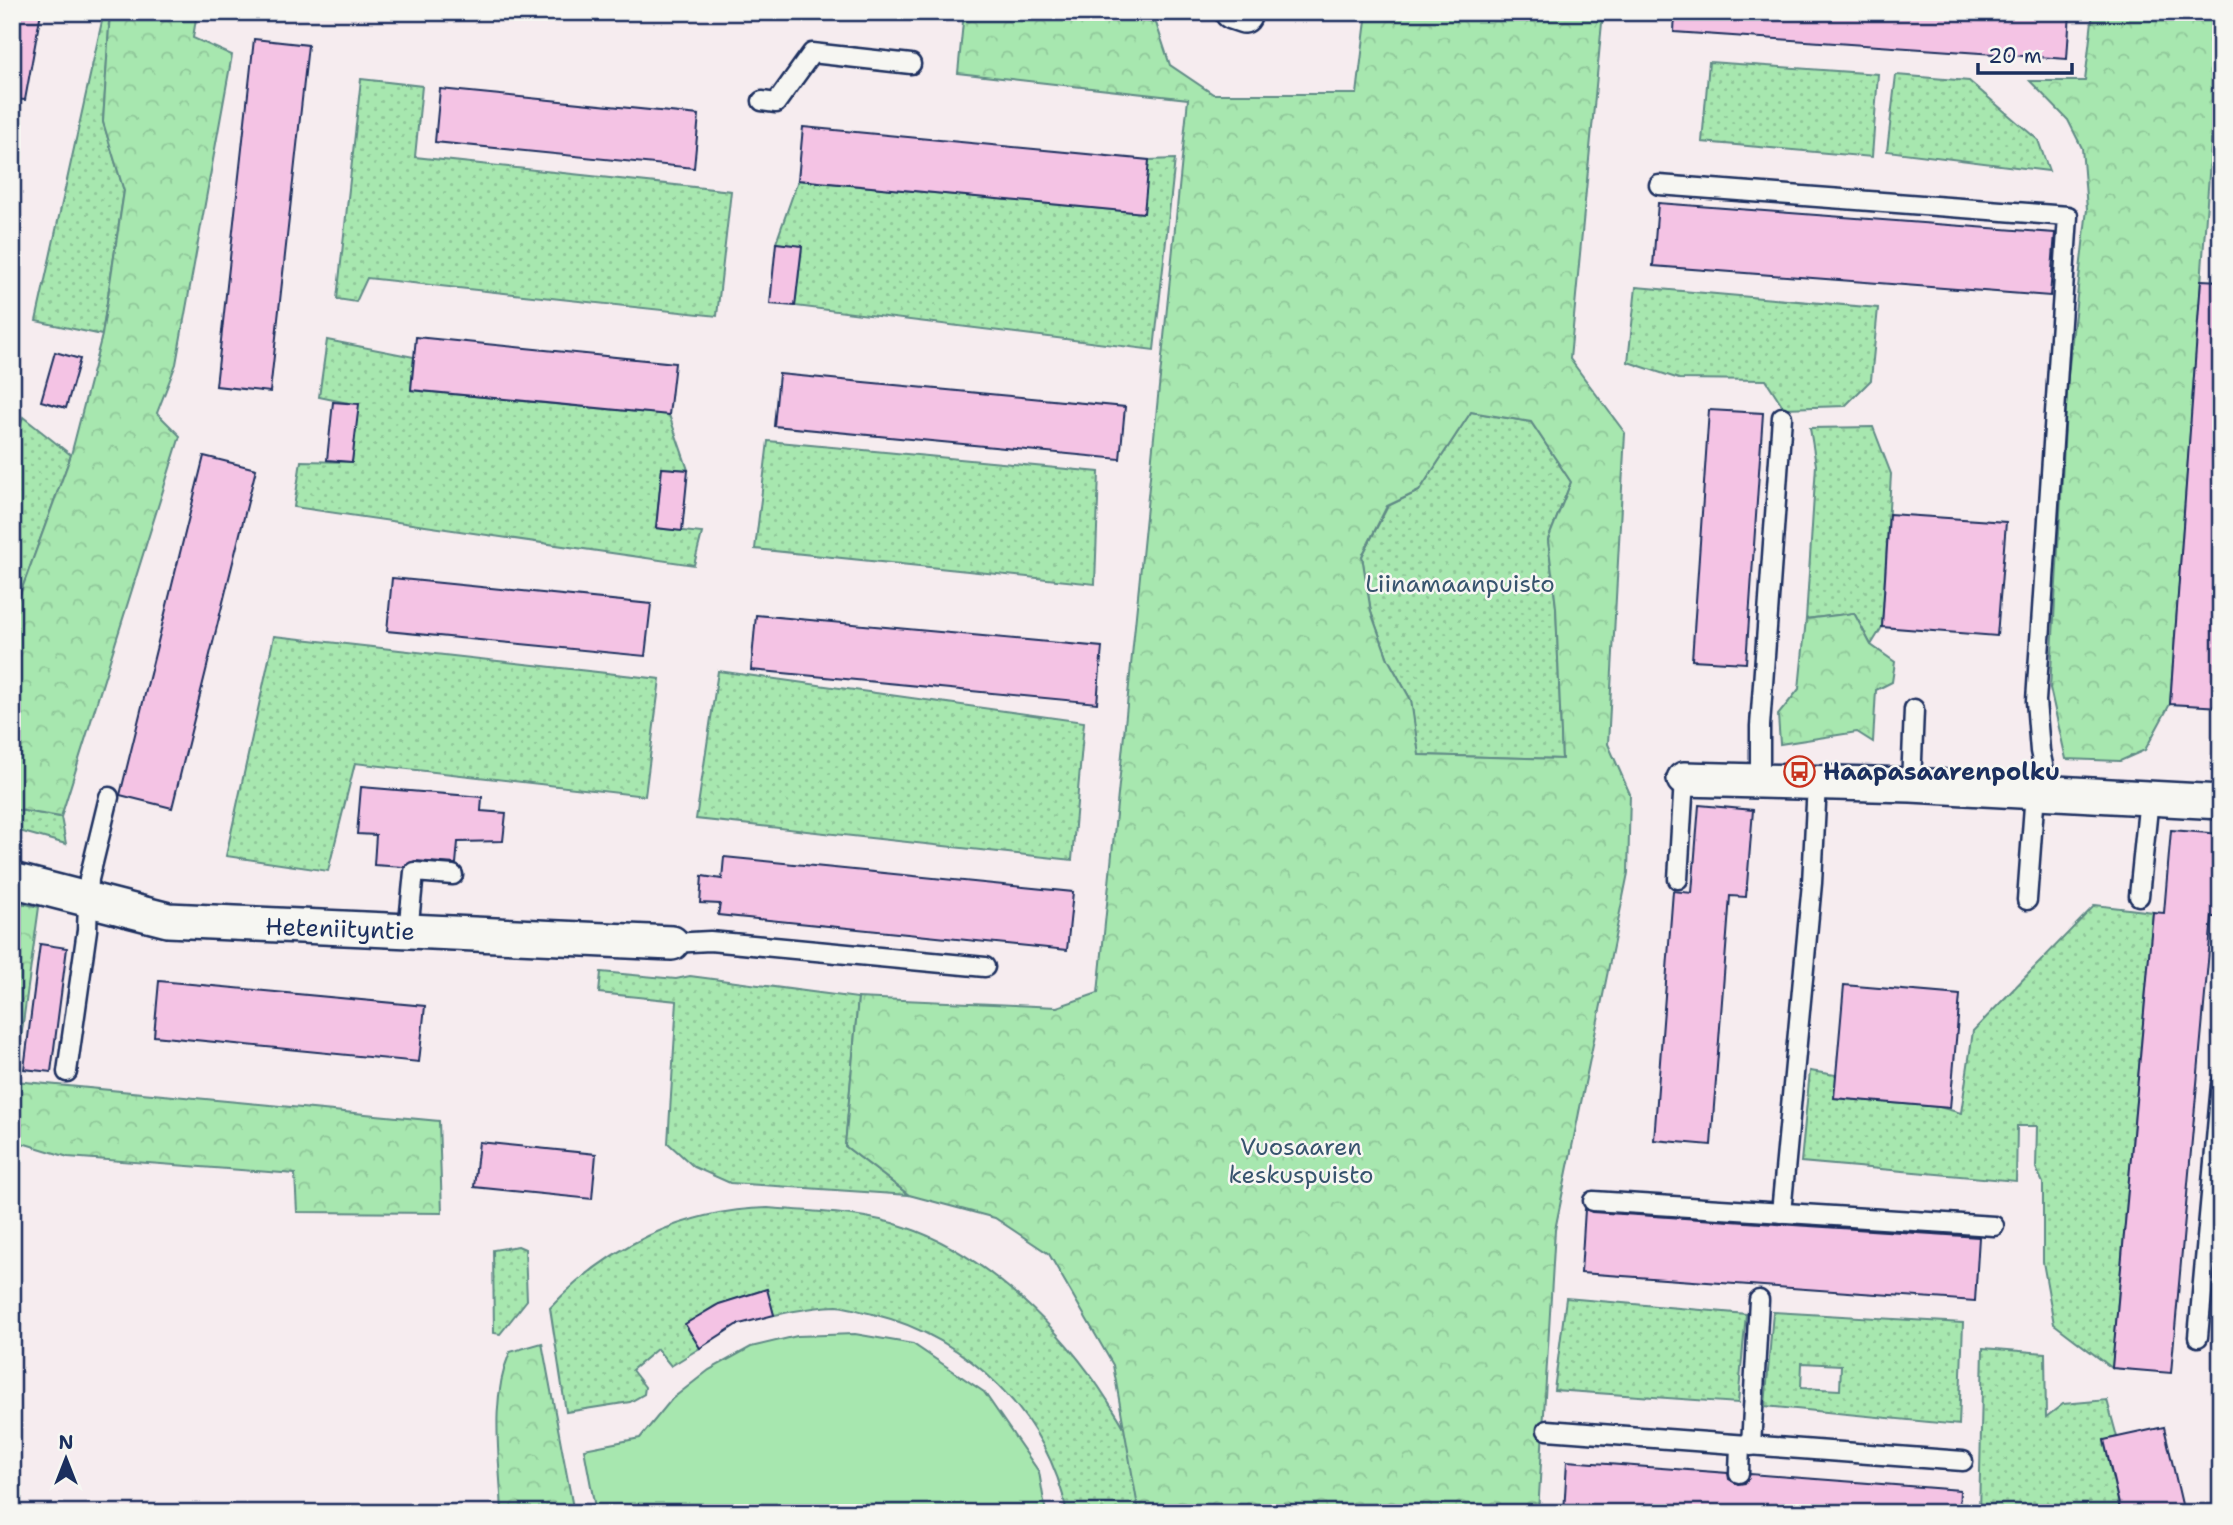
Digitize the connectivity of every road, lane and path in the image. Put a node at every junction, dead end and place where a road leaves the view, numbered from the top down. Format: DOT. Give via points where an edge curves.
graph roads {
  1 [pos="911,64"];
  2 [pos="762,101"];
  3 [pos="1659,185"];
  4 [pos="1782,417"];
  5 [pos="1914,709"];
  6 [pos="1684,779"];
  7 [pos="1760,780"];
  8 [pos="1817,783"];
  9 [pos="1911,785"];
  10 [pos="2042,792"];
  11 [pos="109,797"];
  12 [pos="2149,798"];
  13 [pos="2221,802"];
  14 [pos="453,875"];
  15 [pos="1678,879"];
  16 [pos="12,880"];
  17 [pos="2139,896"];
  18 [pos="2027,900"];
  19 [pos="87,901"];
  20 [pos="408,932"];
  21 [pos="672,943"];
  22 [pos="985,967"];
  23 [pos="67,1072"];
  24 [pos="2221,1085"];
  25 [pos="1593,1201"];
  26 [pos="1781,1213"];
  27 [pos="1994,1226"];
  28 [pos="1759,1300"];
  29 [pos="2198,1337"];
  30 [pos="1548,1430"];
  31 [pos="1746,1445"];
  32 [pos="1963,1461"];
  33 [pos="1739,1473"];
  1 -- 2 [label="lane" via="812,53 776,103"];
  3 -- 10 [label="lane" via="2068,216 2036,701"];
  4 -- 7 [label="lane"];
  5 -- 9 [label="lane"];
  6 -- 7 [label="street"];
  6 -- 15 [label="lane"];
  7 -- 8 [label="street"];
  8 -- 9 [label="street"];
  8 -- 26 [label="lane"];
  9 -- 10 [label="street"];
  10 -- 12 [label="street"];
  10 -- 18 [label="lane"];
  11 -- 19 [label="lane"];
  12 -- 13 [label="street"];
  12 -- 17 [label="lane"];
  14 -- 20 [label="lane" via="414,872"];
  16 -- 19 [label="street, Heteniityntie"];
  19 -- 20 [label="street, Heteniityntie" via="178,921"];
  19 -- 23 [label="lane"];
  20 -- 21 [label="street, Heteniityntie"];
  21 -- 22 [label="lane" via="710,941"];
  24 -- 29 [label="lane"];
  25 -- 26 [label="lane"];
  26 -- 27 [label="lane"];
  28 -- 31 [label="lane"];
  30 -- 31 [label="lane"];
  31 -- 32 [label="lane"];
  31 -- 33 [label="lane"];
}
